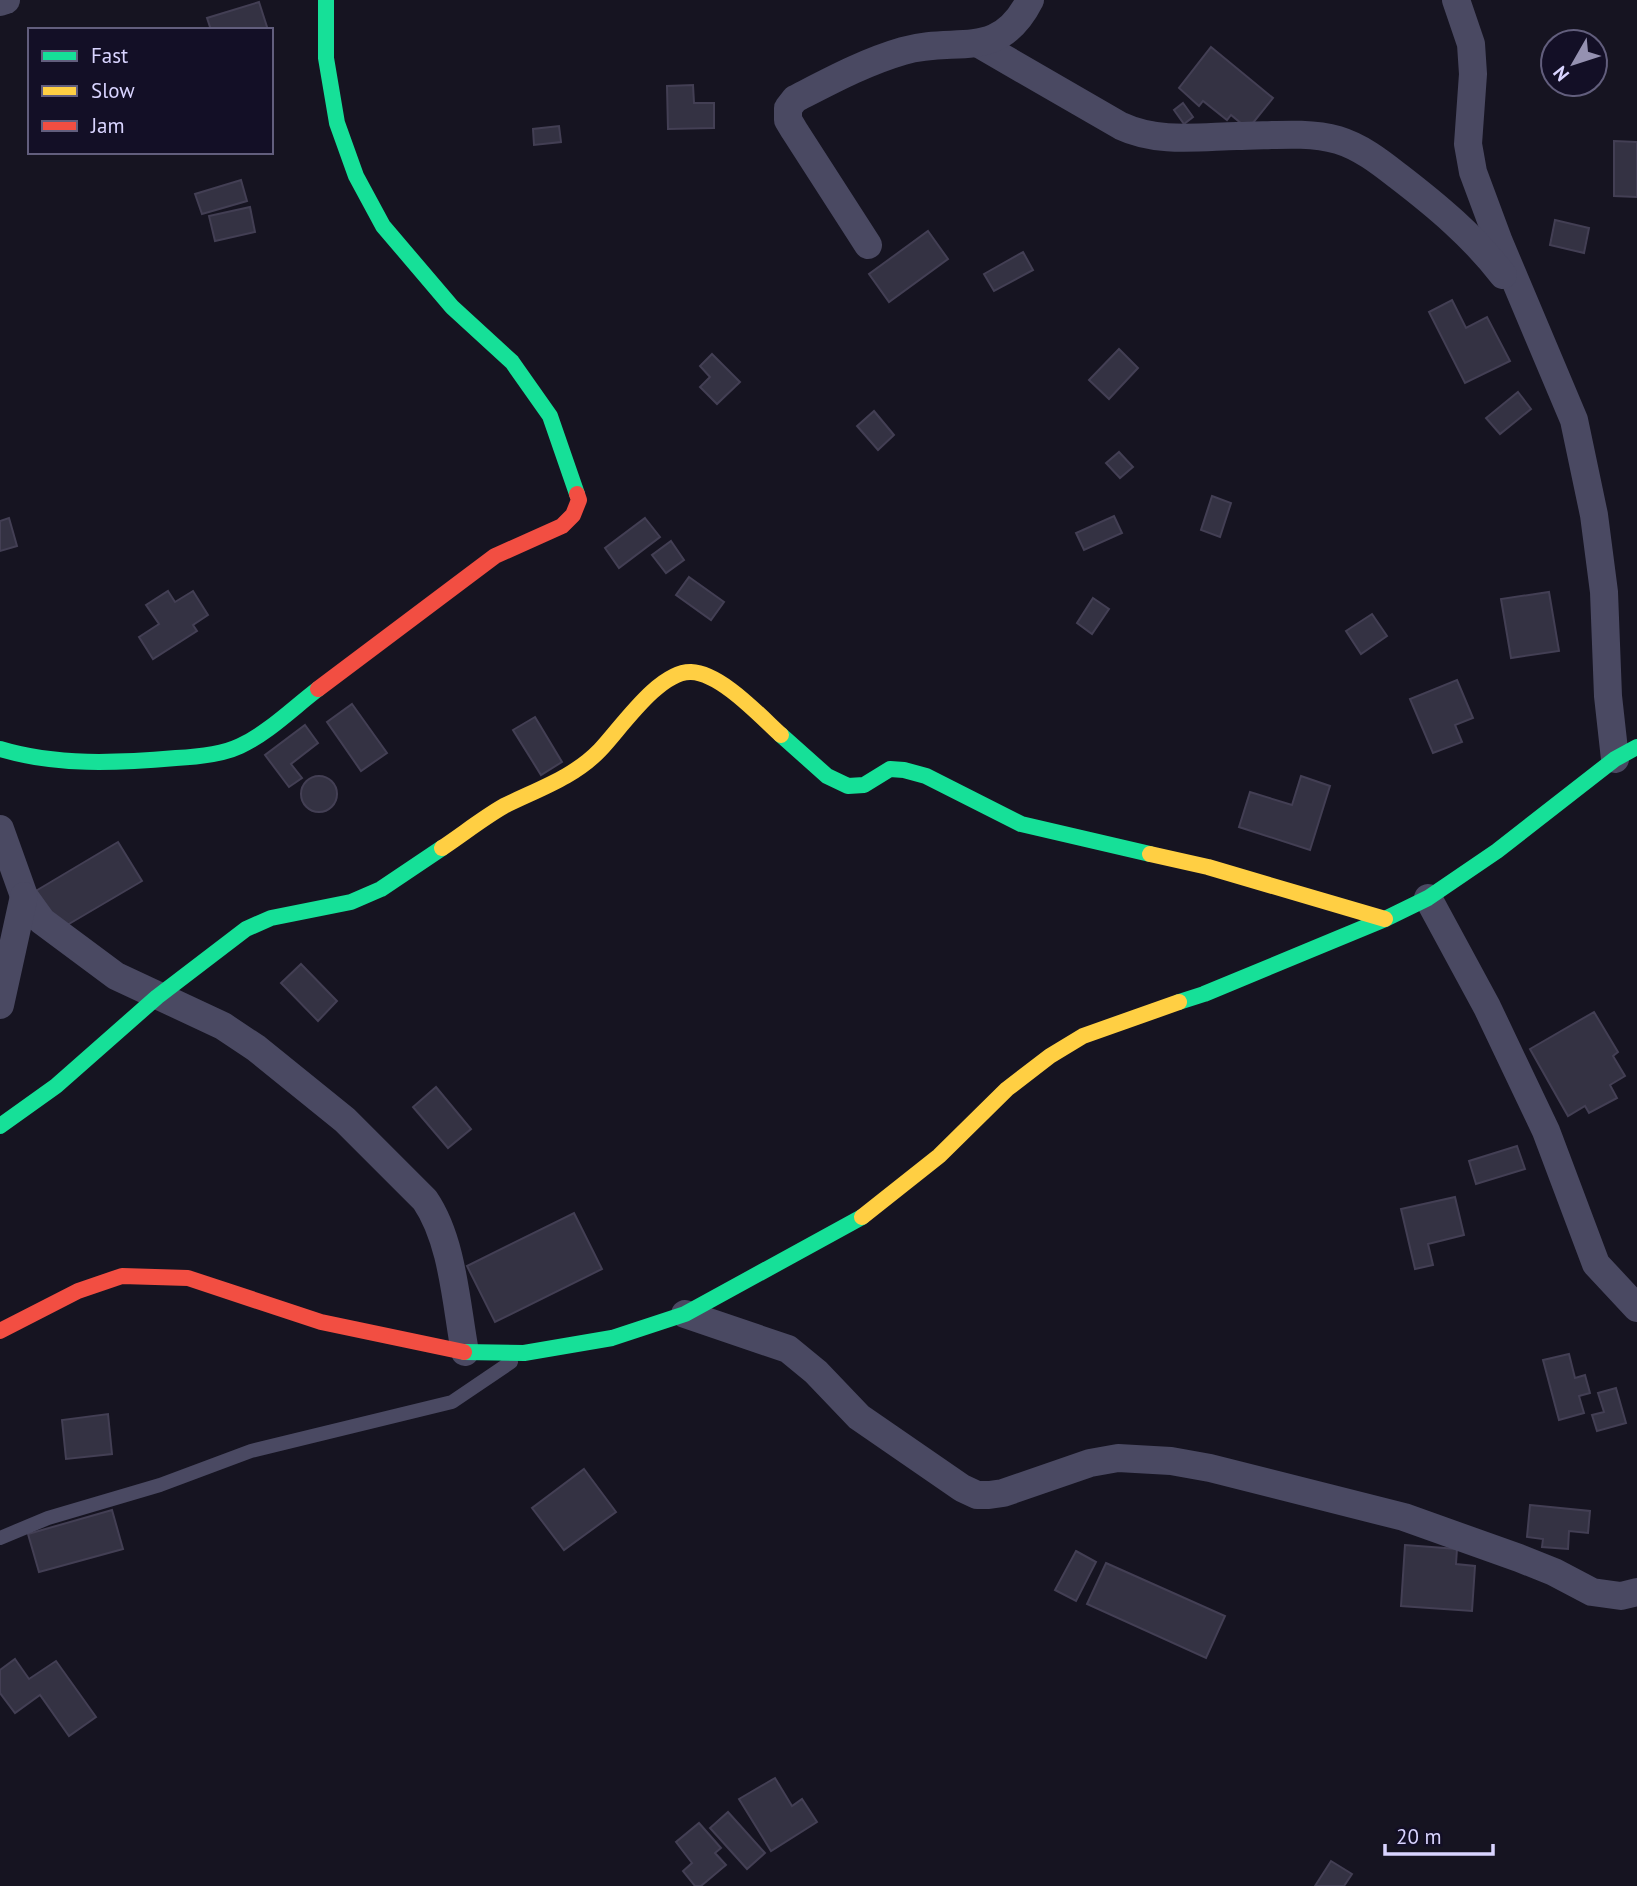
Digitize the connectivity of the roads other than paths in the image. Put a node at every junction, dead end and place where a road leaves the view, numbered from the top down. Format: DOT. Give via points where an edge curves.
graph roads {
  1 [pos="6,0"];
  2 [pos="326,0"];
  3 [pos="1030,0"];
  4 [pos="1456,0"];
  5 [pos="0,2"];
  6 [pos="979,44"];
  7 [pos="868,245"];
  8 [pos="1522,299"];
  9 [pos="0,749"];
  10 [pos="1626,753"];
  11 [pos="0,829"];
  12 [pos="24,896"];
  13 [pos="1428,898"];
  14 [pos="1385,919"];
  15 [pos="157,997"];
  16 [pos="0,1005"];
  17 [pos="0,1126"];
  18 [pos="1637,1308"];
  19 [pos="685,1314"];
  20 [pos="0,1331"];
  21 [pos="465,1352"];
  22 [pos="524,1353"];
  23 [pos="0,1538"];
  24 [pos="1637,1592"];
  1 -- 5 [label="street"];
  2 -- 9 [label="street" via="326,58 337,123 356,176 383,226 453,307 512,362 550,416 574,481 578,507 562,526 495,556 237,748 205,756 114,761 42,760"];
  3 -- 6 [label="street" via="1022,16 1004,33"];
  4 -- 8 [label="street" via="1471,44 1474,74 1468,144 1473,172"];
  6 -- 7 [label="street" via="907,50 873,61 795,99 788,108 788,120"];
  6 -- 8 [label="street" via="1146,136 1306,135 1339,141 1371,156 1481,246"];
  8 -- 10 [label="street" via="1574,420 1604,592 1608,696"];
  10 -- 13 [label="street"];
  11 -- 12 [label="street"];
  12 -- 15 [label="street" via="42,921 63,938 116,976"];
  12 -- 16 [label="street"];
  13 -- 14 [label="street"];
  13 -- 18 [label="street" via="1546,1131 1596,1264"];
  14 -- 15 [label="street" via="1208,867 1020,824 926,776 904,770 890,769 864,785 848,786 827,776 730,690 691,672 674,676 655,689 573,773 503,807 372,893 351,902 261,920"];
  14 -- 19 [label="street" via="1204,994 1083,1036 1007,1089 939,1156 867,1214"];
  15 -- 17 [label="street" via="56,1086"];
  15 -- 21 [label="street" via="223,1026 256,1048 345,1120 425,1200 445,1242"];
  19 -- 22 [label="street" via="612,1338"];
  19 -- 24 [label="street" via="788,1349 859,1418 977,1495 1003,1493 1118,1458 1171,1461 1404,1517 1519,1558 1592,1592 1621,1596"];
  20 -- 21 [label="street" via="78,1291 122,1276 188,1278 321,1322"];
  21 -- 22 [label="street"];
  22 -- 23 [label="lane" via="452,1402 251,1451"];
}
